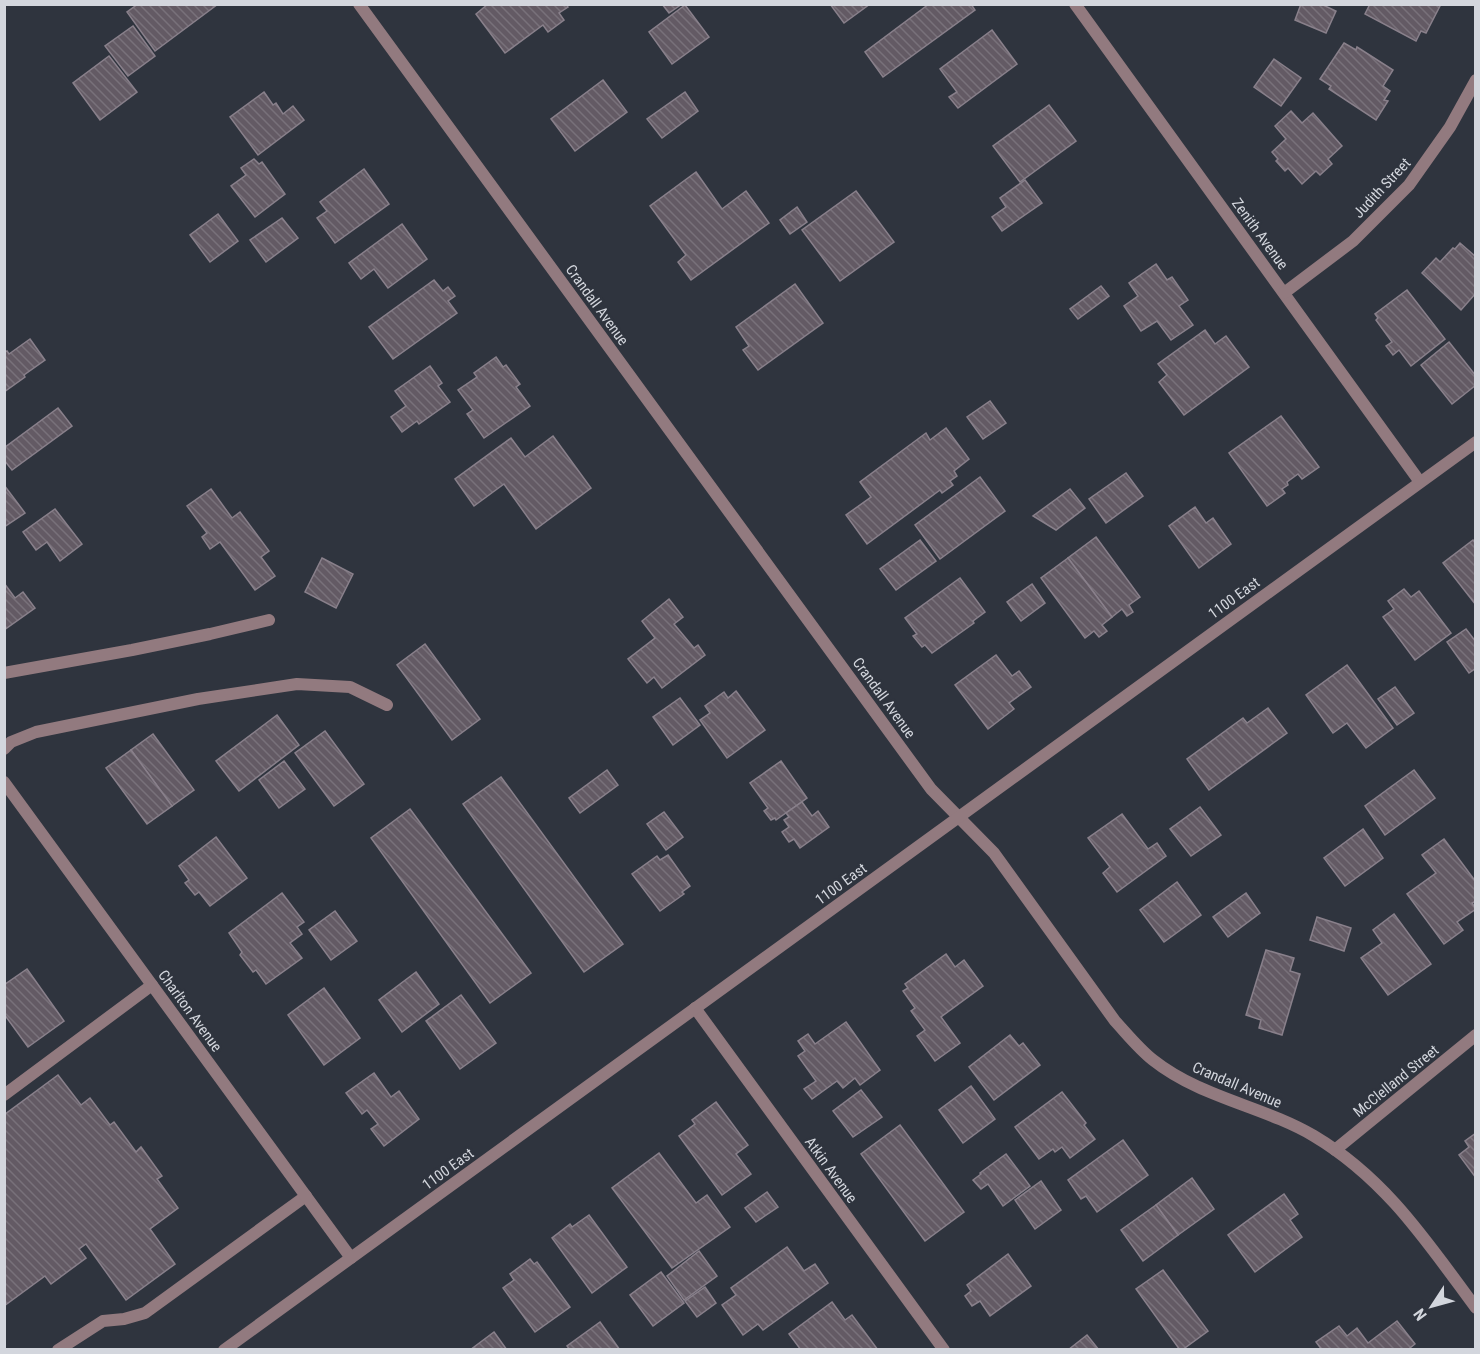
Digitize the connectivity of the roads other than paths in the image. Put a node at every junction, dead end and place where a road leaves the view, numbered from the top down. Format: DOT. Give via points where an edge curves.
graph roads {
  1 [pos="359,4"];
  2 [pos="1075,4"];
  3 [pos="1476,80"];
  4 [pos="1284,293"];
  5 [pos="1476,442"];
  6 [pos="1420,482"];
  7 [pos="269,620"];
  8 [pos="4,673"];
  9 [pos="387,705"];
  10 [pos="4,749"];
  11 [pos="4,782"];
  12 [pos="958,817"];
  13 [pos="152,985"];
  14 [pos="695,1008"];
  15 [pos="1476,1035"];
  16 [pos="4,1095"];
  17 [pos="1335,1150"];
  18 [pos="306,1196"];
  19 [pos="351,1258"];
  20 [pos="1476,1308"];
  21 [pos="58,1350"];
  22 [pos="224,1350"];
  23 [pos="944,1350"];
  1 -- 12 [label="street, Crandall Avenue" via="931,789"];
  2 -- 4 [label="street, Zenith Avenue"];
  3 -- 4 [label="street, Judith Street" via="1450,127 1409,185 1353,241"];
  4 -- 6 [label="street, Zenith Avenue"];
  5 -- 6 [label="street, 1100 East"];
  6 -- 12 [label="street, 1100 East"];
  7 -- 8 [label="street"];
  9 -- 10 [label="street" via="350,687 297,684 198,699 36,732"];
  11 -- 13 [label="street, Charlton Avenue"];
  12 -- 14 [label="street, 1100 East"];
  12 -- 17 [label="street, Crandall Avenue" via="994,853 1116,1021 1154,1060 1206,1091 1289,1123"];
  13 -- 16 [label="street"];
  13 -- 18 [label="street, Charlton Avenue"];
  14 -- 19 [label="street, 1100 East"];
  14 -- 23 [label="street, Atkin Avenue"];
  15 -- 17 [label="street, McClelland Street"];
  17 -- 20 [label="street, Crandall Avenue" via="1392,1199"];
  18 -- 19 [label="street, Charlton Avenue"];
  18 -- 21 [label="street" via="145,1312 103,1321"];
  19 -- 22 [label="street, 1100 East"];
}
